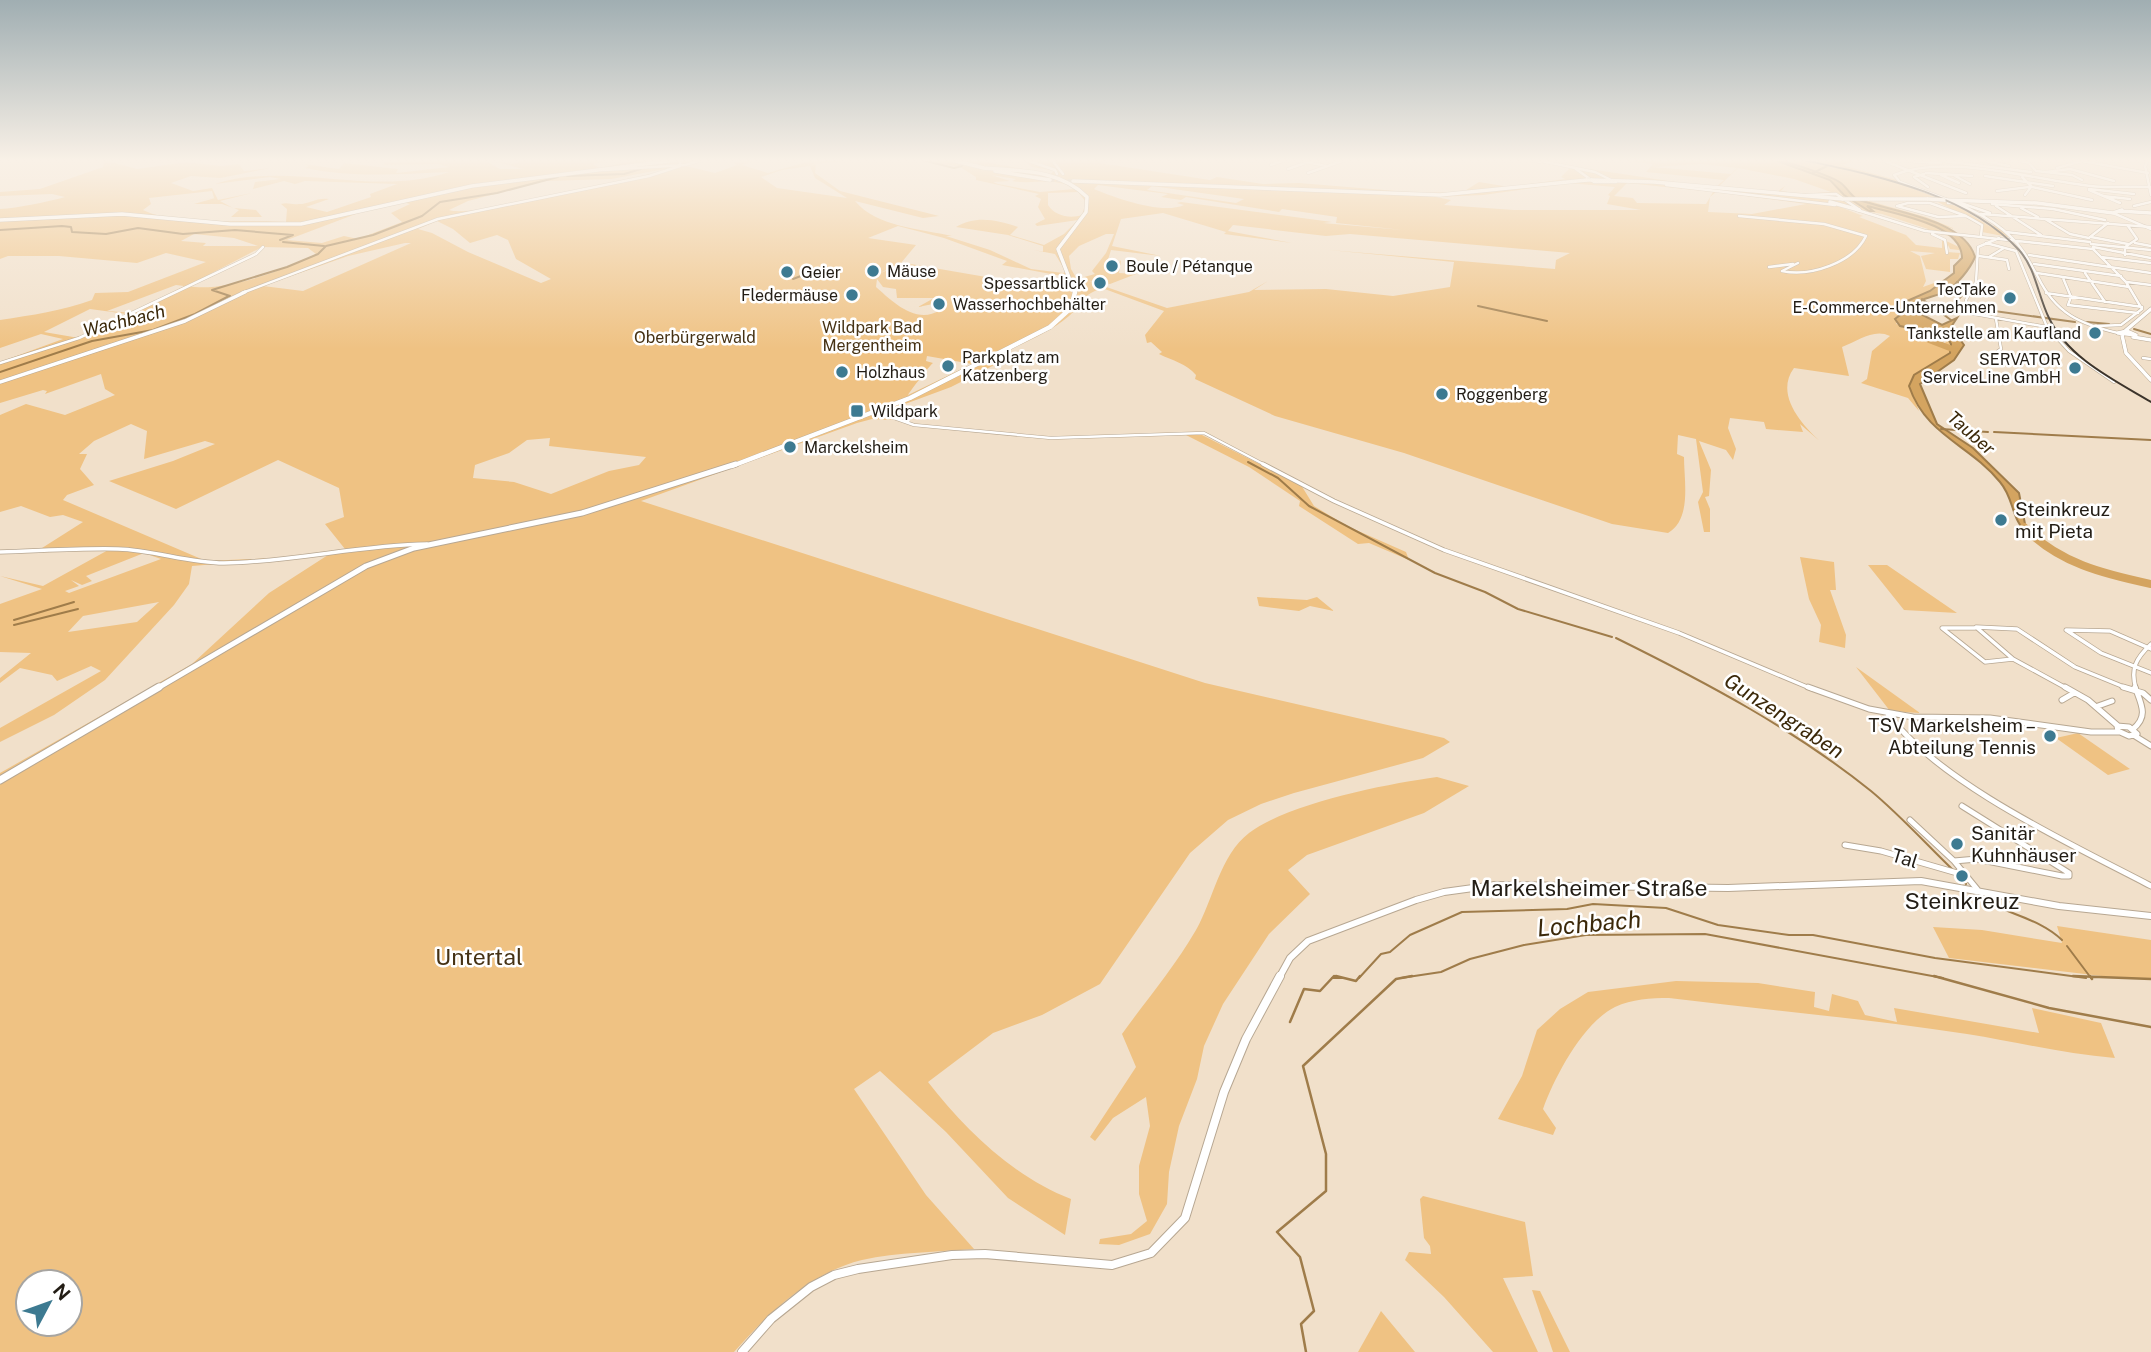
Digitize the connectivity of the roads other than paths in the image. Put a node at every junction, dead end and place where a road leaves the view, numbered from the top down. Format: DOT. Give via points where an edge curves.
graph roads {
  1 [pos="211,223"];
  2 [pos="305,223"];
  3 [pos="427,223"];
  4 [pos="1078,223"];
  5 [pos="1809,223"];
  6 [pos="1900,223"];
  7 [pos="1979,223"];
  8 [pos="1993,223"];
  9 [pos="2025,223"];
  10 [pos="2051,223"];
  11 [pos="2107,223"];
  12 [pos="2118,223"];
  13 [pos="2134,223"];
  14 [pos="2126,224"];
  15 [pos="2151,228"];
  16 [pos="1925,231"];
  17 [pos="2006,232"];
  18 [pos="1981,236"];
  19 [pos="2042,236"];
  20 [pos="2078,236"];
  21 [pos="1999,238"];
  22 [pos="2012,238"];
  23 [pos="2075,241"];
  24 [pos="2091,242"];
  25 [pos="1986,243"];
  26 [pos="2133,244"];
  27 [pos="262,247"];
  28 [pos="2004,247"];
  29 [pos="2125,247"];
  30 [pos="2151,248"];
  31 [pos="1947,253"];
  32 [pos="2029,255"];
  33 [pos="2127,255"];
  34 [pos="1979,256"];
  35 [pos="1988,257"];
  36 [pos="2100,257"];
  37 [pos="2151,258"];
  38 [pos="2072,262"];
  39 [pos="2138,262"];
  40 [pos="2151,263"];
  41 [pos="2033,264"];
  42 [pos="1769,267"];
  43 [pos="2112,267"];
  44 [pos="2009,269"];
  45 [pos="2074,271"];
  46 [pos="2085,272"];
  47 [pos="2037,273"];
  48 [pos="2151,273"];
  49 [pos="2121,276"];
  50 [pos="2063,278"];
  51 [pos="2091,282"];
  52 [pos="2126,282"];
  53 [pos="2151,285"];
  54 [pos="2130,287"];
  55 [pos="2045,293"];
  56 [pos="2071,297"];
  57 [pos="2105,302"];
  58 [pos="2142,307"];
  59 [pos="2151,309"];
  60 [pos="2139,313"];
  61 [pos="1996,319"];
  62 [pos="2047,327"];
  63 [pos="2100,328"];
  64 [pos="2122,334"];
  65 [pos="2132,334"];
  66 [pos="2151,340"];
  67 [pos="1998,351"];
  68 [pos="2143,358"];
  69 [pos="2151,359"];
  70 [pos="0,363"];
  71 [pos="2151,380"];
  72 [pos="0,382"];
  73 [pos="2114,382"];
  74 [pos="881,412"];
  75 [pos="428,545"];
  76 [pos="0,552"];
  77 [pos="1975,628"];
  78 [pos="2149,647"];
  79 [pos="2013,659"];
  80 [pos="2134,667"];
  81 [pos="2151,673"];
  82 [pos="2134,691"];
  83 [pos="2075,693"];
  84 [pos="2062,700"];
  85 [pos="2151,700"];
  86 [pos="2112,702"];
  87 [pos="2097,706"];
  88 [pos="1888,714"];
  89 [pos="2119,729"];
  90 [pos="2133,729"];
  91 [pos="2135,736"];
  92 [pos="2151,746"];
  93 [pos="0,780"];
  94 [pos="1962,806"];
  95 [pos="1910,820"];
  96 [pos="1845,845"];
  97 [pos="1954,860"];
  98 [pos="1965,875"];
  99 [pos="2151,887"];
  100 [pos="1977,889"];
  101 [pos="2151,916"];
  102 [pos="742,1352"];
  1 -- 2 [label="main road"];
  3 -- 72 [label="street" via="257,286 185,321"];
  4 -- 74 [label="main road" via="1058,246 1076,289 1071,309 1044,330"];
  5 -- 42 [label="street" via="1866,236 1859,249 1832,265 1789,274 1782,271 1798,263"];
  6 -- 16 [label="street"];
  7 -- 18 [label="street" via="1983,226"];
  8 -- 17 [label="street"];
  9 -- 19 [label="street"];
  10 -- 20 [label="street"];
  11 -- 24 [label="street"];
  12 -- 14 [label="street"];
  13 -- 14 [label="street"];
  13 -- 15 [label="street"];
  14 -- 26 [label="street" via="2137,238"];
  16 -- 18 [label="street"];
  16 -- 31 [label="street" via="1945,240"];
  17 -- 19 [label="street"];
  17 -- 22 [label="street"];
  18 -- 21 [label="street"];
  19 -- 23 [label="street"];
  20 -- 23 [label="street"];
  20 -- 24 [label="street"];
  21 -- 22 [label="street"];
  21 -- 25 [label="street"];
  22 -- 24 [label="street"];
  22 -- 32 [label="street"];
  23 -- 24 [label="street"];
  24 -- 26 [label="street"];
  24 -- 29 [label="street"];
  24 -- 33 [label="street"];
  24 -- 36 [label="street"];
  25 -- 28 [label="street"];
  25 -- 34 [label="street" via="1978,247"];
  26 -- 29 [label="street"];
  26 -- 30 [label="street"];
  27 -- 70 [label="street" via="256,254 79,338"];
  28 -- 35 [label="street"];
  28 -- 62 [label="street" via="2021,258"];
  29 -- 30 [label="street"];
  29 -- 33 [label="street"];
  32 -- 38 [label="street"];
  32 -- 41 [label="street"];
  33 -- 37 [label="street"];
  33 -- 39 [label="street"];
  34 -- 35 [label="street"];
  34 -- 61 [label="street" via="1976,285 1966,300 1971,315"];
  35 -- 44 [label="street" via="2007,260"];
  36 -- 39 [label="street"];
  36 -- 43 [label="street"];
  38 -- 43 [label="street"];
  38 -- 45 [label="street"];
  39 -- 40 [label="street"];
  41 -- 45 [label="street"];
  41 -- 47 [label="street"];
  43 -- 48 [label="street"];
  43 -- 49 [label="street"];
  45 -- 46 [label="street"];
  46 -- 49 [label="street"];
  46 -- 51 [label="street"];
  47 -- 50 [label="street"];
  47 -- 55 [label="street"];
  49 -- 52 [label="street"];
  50 -- 51 [label="street"];
  50 -- 56 [label="street"];
  51 -- 54 [label="street"];
  51 -- 57 [label="street"];
  52 -- 53 [label="street"];
  52 -- 54 [label="street"];
  54 -- 58 [label="street"];
  55 -- 56 [label="street"];
  55 -- 63 [label="street" via="2070,318"];
  56 -- 57 [label="street"];
  56 -- 60 [label="street" via="2067,304 2075,307"];
  57 -- 58 [label="street"];
  58 -- 60 [label="street"];
  59 -- 65 [label="street"];
  60 -- 63 [label="street" via="2121,325"];
  61 -- 62 [label="street"];
  61 -- 67 [label="street"];
  62 -- 73 [label="street"];
  63 -- 64 [label="street"];
  64 -- 65 [label="street"];
  64 -- 65 [label="street"];
  64 -- 71 [label="street" via="2126,353"];
  65 -- 66 [label="street"];
  68 -- 69 [label="street"];
  74 -- 75 [label="main road" via="641,497"];
  74 -- 88 [label="street" via="926,427 1059,438 1204,433 1334,502 1444,550 1679,633 1817,691"];
  75 -- 76 [label="street" via="379,545 302,558 228,563 120,549"];
  75 -- 93 [label="main road" via="382,559 331,584"];
  77 -- 79 [label="street"];
  77 -- 79 [label="street" via="1942,628 1985,662"];
  77 -- 82 [label="street" via="2017,629 2075,667"];
  78 -- 80 [label="street"];
  78 -- 80 [label="street" via="2110,631 2066,630"];
  79 -- 83 [label="street"];
  80 -- 81 [label="street"];
  80 -- 82 [label="street"];
  82 -- 85 [label="street"];
  82 -- 90 [label="street" via="2144,715"];
  83 -- 84 [label="street"];
  83 -- 87 [label="street"];
  86 -- 87 [label="street"];
  87 -- 89 [label="street"];
  88 -- 89 [label="street" via="1990,718 2091,732"];
  88 -- 99 [label="street" via="1900,734 1936,762"];
  89 -- 90 [label="street"];
  89 -- 91 [label="street"];
  90 -- 91 [label="street"];
  91 -- 92 [label="street"];
  94 -- 97 [label="street" via="2069,876 1977,859"];
  95 -- 97 [label="street"];
  96 -- 98 [label="street, Tal"];
  97 -- 98 [label="street"];
  98 -- 100 [label="street"];
  100 -- 101 [label="street, Markelsheimer Straße" via="2059,906"];
  100 -- 102 [label="street, Markelsheimer Straße" via="1901,880 1728,888 1495,885 1444,892 1347,925 1308,941 1280,974 1224,1092 1185,1218 1152,1253 1112,1265 985,1254 858,1269 811,1287 771,1319"];
}
